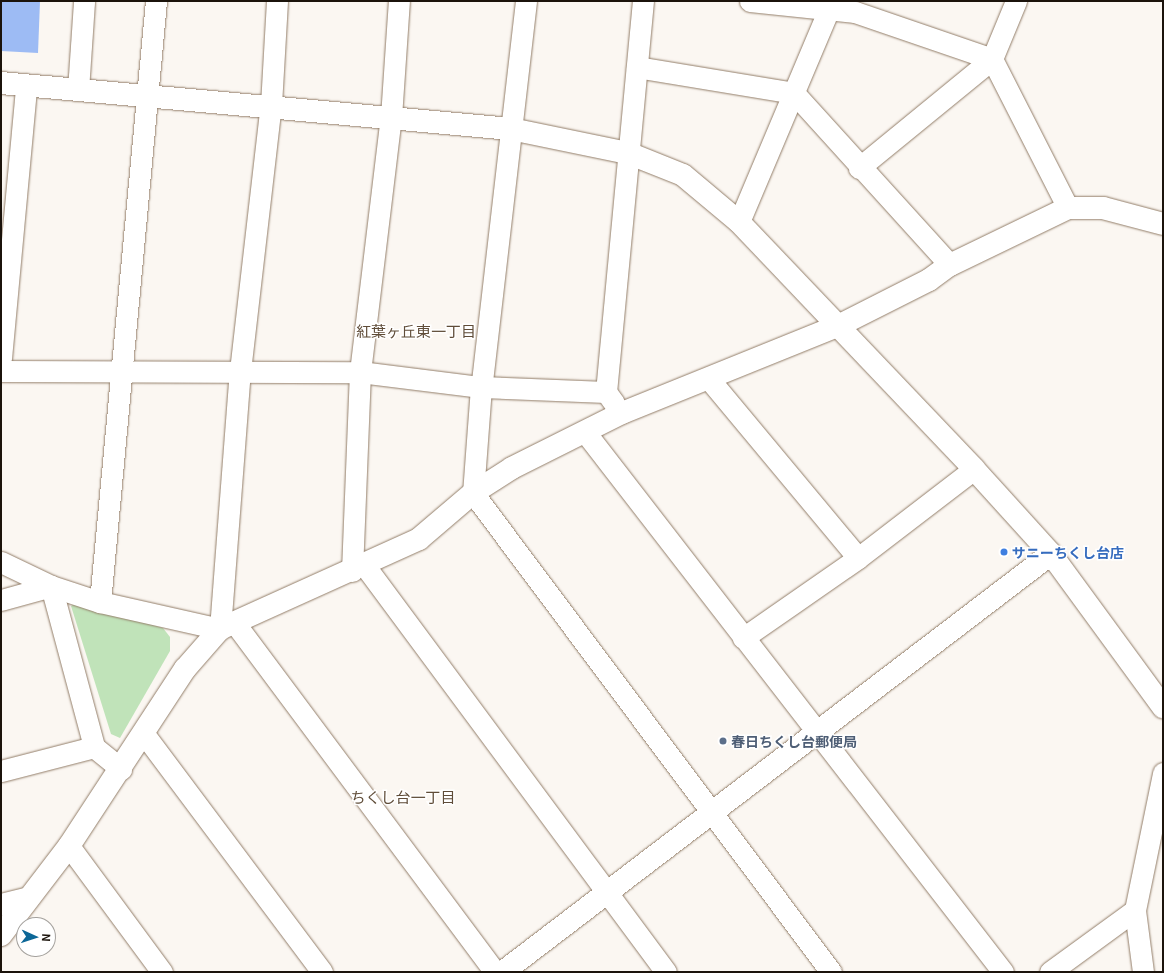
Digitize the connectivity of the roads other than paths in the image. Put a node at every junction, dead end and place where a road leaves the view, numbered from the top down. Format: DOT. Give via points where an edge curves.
graph roads {
  1 [pos="84,1"];
  2 [pos="156,1"];
  3 [pos="277,1"];
  4 [pos="399,1"];
  5 [pos="526,1"];
  6 [pos="644,1"];
  7 [pos="750,1"];
  8 [pos="1016,1"];
  9 [pos="857,7"];
  10 [pos="830,10"];
  11 [pos="992,59"];
  12 [pos="636,68"];
  13 [pos="1,83"];
  14 [pos="26,86"];
  15 [pos="78,90"];
  16 [pos="794,93"];
  17 [pos="147,97"];
  18 [pos="271,105"];
  19 [pos="391,118"];
  20 [pos="511,129"];
  21 [pos="628,153"];
  22 [pos="859,168"];
  23 [pos="1068,208"];
  24 [pos="739,222"];
  25 [pos="1163,224"];
  26 [pos="950,265"];
  27 [pos="840,325"];
  28 [pos="1,358"];
  29 [pos="120,370"];
  30 [pos="1,371"];
  31 [pos="240,371"];
  32 [pos="360,372"];
  33 [pos="708,380"];
  34 [pos="481,387"];
  35 [pos="606,392"];
  36 [pos="622,413"];
  37 [pos="585,432"];
  38 [pos="974,469"];
  39 [pos="473,493"];
  40 [pos="1051,554"];
  41 [pos="858,558"];
  42 [pos="1,562"];
  43 [pos="358,569"];
  44 [pos="51,586"];
  45 [pos="1,600"];
  46 [pos="100,602"];
  47 [pos="227,626"];
  48 [pos="743,638"];
  49 [pos="1163,707"];
  50 [pos="144,734"];
  51 [pos="815,734"];
  52 [pos="94,747"];
  53 [pos="121,769"];
  54 [pos="1,770"];
  55 [pos="1163,773"];
  56 [pos="710,812"];
  57 [pos="69,846"];
  58 [pos="607,894"];
  59 [pos="29,897"];
  60 [pos="1,904"];
  61 [pos="1135,910"];
  62 [pos="1,935"];
  63 [pos="162,972"];
  64 [pos="322,972"];
  65 [pos="495,972"];
  66 [pos="503,972"];
  67 [pos="666,972"];
  68 [pos="831,972"];
  69 [pos="1003,972"];
  70 [pos="1050,972"];
  71 [pos="1143,972"];
  1 -- 15 [label="street"];
  2 -- 17 [label="street"];
  3 -- 18 [label="street"];
  4 -- 19 [label="street"];
  5 -- 20 [label="street"];
  6 -- 12 [label="street"];
  7 -- 10 [label="street"];
  8 -- 11 [label="street"];
  9 -- 10 [label="street"];
  9 -- 11 [label="street"];
  10 -- 16 [label="street"];
  11 -- 22 [label="street"];
  11 -- 23 [label="street"];
  12 -- 16 [label="street"];
  12 -- 21 [label="street"];
  13 -- 14 [label="street"];
  14 -- 15 [label="street"];
  14 -- 28 [label="street"];
  15 -- 17 [label="street"];
  16 -- 22 [label="street"];
  16 -- 24 [label="street"];
  17 -- 18 [label="street"];
  17 -- 29 [label="street"];
  18 -- 19 [label="street"];
  18 -- 31 [label="street"];
  19 -- 20 [label="street"];
  19 -- 32 [label="street"];
  20 -- 21 [label="street"];
  20 -- 34 [label="street"];
  21 -- 24 [label="street" via="683,175"];
  21 -- 35 [label="street" via="624,229"];
  22 -- 26 [label="street"];
  23 -- 25 [label="street" via="1103,208"];
  23 -- 26 [label="street"];
  24 -- 27 [label="street"];
  26 -- 27 [label="street" via="929,280"];
  27 -- 33 [label="street"];
  27 -- 38 [label="street"];
  29 -- 30 [label="street"];
  29 -- 31 [label="street"];
  29 -- 46 [label="street"];
  31 -- 32 [label="street"];
  31 -- 47 [label="street"];
  32 -- 34 [label="street"];
  32 -- 43 [label="street"];
  33 -- 36 [label="street"];
  33 -- 41 [label="street"];
  34 -- 35 [label="street"];
  34 -- 39 [label="street"];
  35 -- 36 [label="street"];
  36 -- 37 [label="street"];
  37 -- 39 [label="street" via="512,468"];
  37 -- 48 [label="street"];
  38 -- 40 [label="street"];
  38 -- 41 [label="street"];
  39 -- 43 [label="street" via="419,539"];
  39 -- 56 [label="street"];
  40 -- 49 [label="street"];
  40 -- 51 [label="street"];
  41 -- 48 [label="street"];
  42 -- 44 [label="street"];
  43 -- 47 [label="street"];
  43 -- 58 [label="street"];
  44 -- 45 [label="street"];
  44 -- 46 [label="street"];
  44 -- 52 [label="street"];
  46 -- 47 [label="street"];
  47 -- 50 [label="street" via="185,670"];
  47 -- 65 [label="street"];
  48 -- 51 [label="street"];
  50 -- 53 [label="street"];
  50 -- 64 [label="street"];
  51 -- 56 [label="street"];
  51 -- 69 [label="street"];
  52 -- 53 [label="street"];
  52 -- 54 [label="street"];
  53 -- 57 [label="street"];
  55 -- 61 [label="street"];
  56 -- 58 [label="street"];
  56 -- 68 [label="street"];
  57 -- 59 [label="street"];
  57 -- 63 [label="street"];
  58 -- 66 [label="street"];
  58 -- 67 [label="street"];
  59 -- 60 [label="street"];
  59 -- 62 [label="street"];
  61 -- 70 [label="street"];
  61 -- 71 [label="street"];
}
